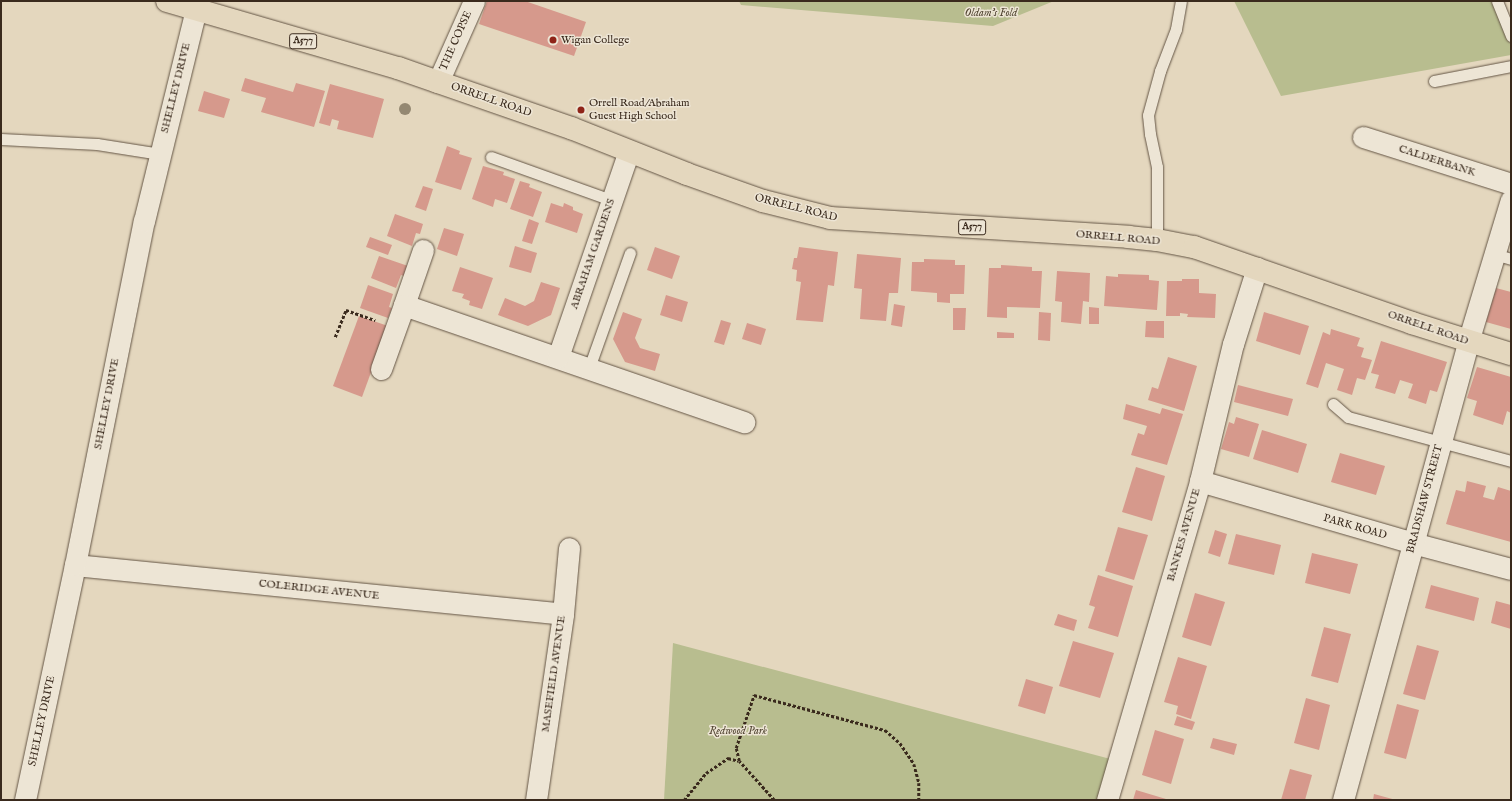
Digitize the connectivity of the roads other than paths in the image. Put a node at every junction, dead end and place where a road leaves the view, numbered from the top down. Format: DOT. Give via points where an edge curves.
graph roads {
  1 [pos="167,1"];
  2 [pos="474,1"];
  3 [pos="1181,1"];
  4 [pos="1497,1"];
  5 [pos="196,10"];
  6 [pos="1511,36"];
  7 [pos="1511,66"];
  8 [pos="1434,81"];
  9 [pos="438,82"];
  10 [pos="1363,137"];
  11 [pos="1,139"];
  12 [pos="629,151"];
  13 [pos="160,154"];
  14 [pos="491,157"];
  15 [pos="1511,184"];
  16 [pos="611,200"];
  17 [pos="1511,200"];
  18 [pos="1157,240"];
  19 [pos="423,250"];
  20 [pos="630,253"];
  21 [pos="1503,257"];
  22 [pos="1257,268"];
  23 [pos="404,305"];
  24 [pos="1468,342"];
  25 [pos="1511,354"];
  26 [pos="558,357"];
  27 [pos="589,368"];
  28 [pos="381,369"];
  29 [pos="1333,404"];
  30 [pos="744,422"];
  31 [pos="1440,442"];
  32 [pos="1511,461"];
  33 [pos="1200,481"];
  34 [pos="1412,543"];
  35 [pos="569,548"];
  36 [pos="75,565"];
  37 [pos="1511,569"];
  38 [pos="563,614"];
  39 [pos="25,800"];
  40 [pos="536,800"];
  41 [pos="1107,800"];
  42 [pos="1342,800"];
  1 -- 5 [label="highway, ORRELL ROAD / A577"];
  2 -- 9 [label="street, THE COPSE"];
  3 -- 18 [label="lane" via="1176,29 1160,71 1148,115 1157,167"];
  4 -- 6 [label="lane"];
  5 -- 9 [label="highway, ORRELL ROAD / A577" via="398,68"];
  5 -- 13 [label="street, SHELLEY DRIVE"];
  7 -- 8 [label="lane"];
  9 -- 12 [label="highway, ORRELL ROAD / A577"];
  10 -- 15 [label="street, CALDERBANK"];
  11 -- 13 [label="lane" via="97,144"];
  12 -- 16 [label="street, ABRAHAM GARDENS"];
  12 -- 18 [label="highway, ORRELL ROAD / A577" via="763,201 830,218"];
  13 -- 36 [label="street, SHELLEY DRIVE" via="144,221"];
  14 -- 16 [label="lane"];
  16 -- 26 [label="street, ABRAHAM GARDENS"];
  17 -- 21 [label="street, BRADSHAW STREET"];
  18 -- 22 [label="highway, ORRELL ROAD / A577" via="1194,248"];
  19 -- 23 [label="street"];
  20 -- 27 [label="lane"];
  21 -- 24 [label="street, BRADSHAW STREET"];
  22 -- 24 [label="highway, ORRELL ROAD / A577"];
  22 -- 33 [label="street, BANKES AVENUE" via="1233,344"];
  23 -- 26 [label="street"];
  23 -- 28 [label="street"];
  24 -- 25 [label="highway, ORRELL ROAD / A577"];
  24 -- 31 [label="street, BRADSHAW STREET"];
  26 -- 27 [label="street"];
  27 -- 30 [label="street"];
  29 -- 31 [label="lane" via="1348,417"];
  31 -- 32 [label="lane"];
  31 -- 34 [label="street, BRADSHAW STREET"];
  33 -- 34 [label="street, PARK ROAD"];
  33 -- 41 [label="street, BANKES AVENUE"];
  34 -- 37 [label="street, PARK ROAD"];
  34 -- 42 [label="street, BRADSHAW STREET"];
  35 -- 38 [label="street, MASEFIELD AVENUE"];
  36 -- 38 [label="street, COLERIDGE AVENUE"];
  36 -- 39 [label="street, SHELLEY DRIVE"];
  38 -- 40 [label="street, MASEFIELD AVENUE"];
}
